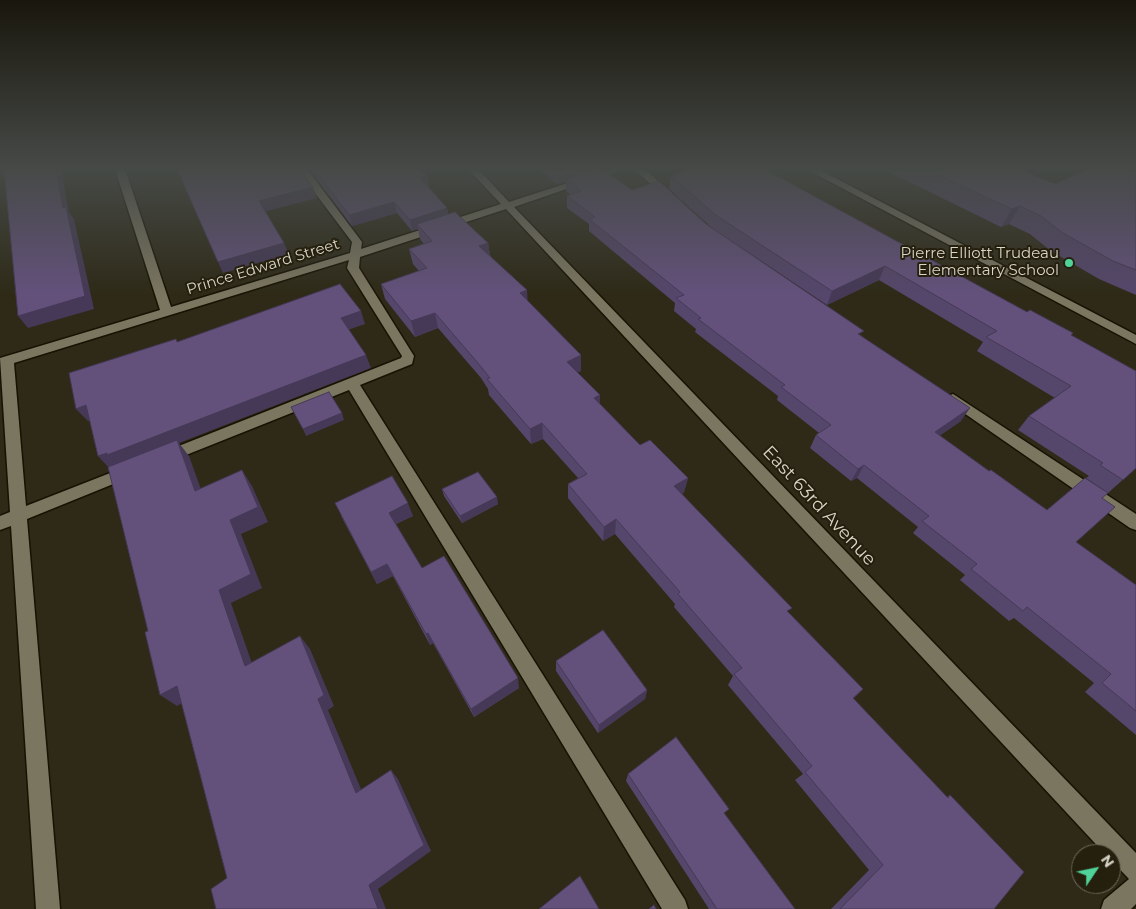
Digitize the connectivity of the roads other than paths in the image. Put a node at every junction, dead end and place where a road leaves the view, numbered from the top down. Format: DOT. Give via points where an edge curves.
graph roads {
  1 [pos="134,211"];
  2 [pos="334,211"];
  3 [pos="487,211"];
  4 [pos="513,211"];
  5 [pos="891,211"];
  6 [pos="355,255"];
  7 [pos="166,312"];
  8 [pos="1136,340"];
  9 [pos="3,362"];
  10 [pos="352,384"];
  11 [pos="939,389"];
  12 [pos="158,461"];
  13 [pos="139,468"];
  14 [pos="18,515"];
  15 [pos="0,523"];
  16 [pos="1136,523"];
  17 [pos="1136,870"];
  18 [pos="1136,888"];
  19 [pos="48,909"];
  20 [pos="676,909"];
  21 [pos="1113,909"];
  1 -- 7 [label="street"];
  2 -- 6 [label="street" via="357,242"];
  3 -- 6 [label="street, Prince Edward Street"];
  4 -- 17 [label="street, East 63rd Avenue"];
  5 -- 8 [label="street"];
  6 -- 7 [label="street, Prince Edward Street"];
  6 -- 10 [label="street" via="353,268 408,356 407,361"];
  7 -- 9 [label="street, Prince Edward Street"];
  9 -- 14 [label="street"];
  10 -- 12 [label="street"];
  10 -- 20 [label="street"];
  11 -- 16 [label="street"];
  13 -- 14 [label="street"];
  14 -- 15 [label="street"];
  14 -- 19 [label="street"];
  18 -- 21 [label="street"];
}
